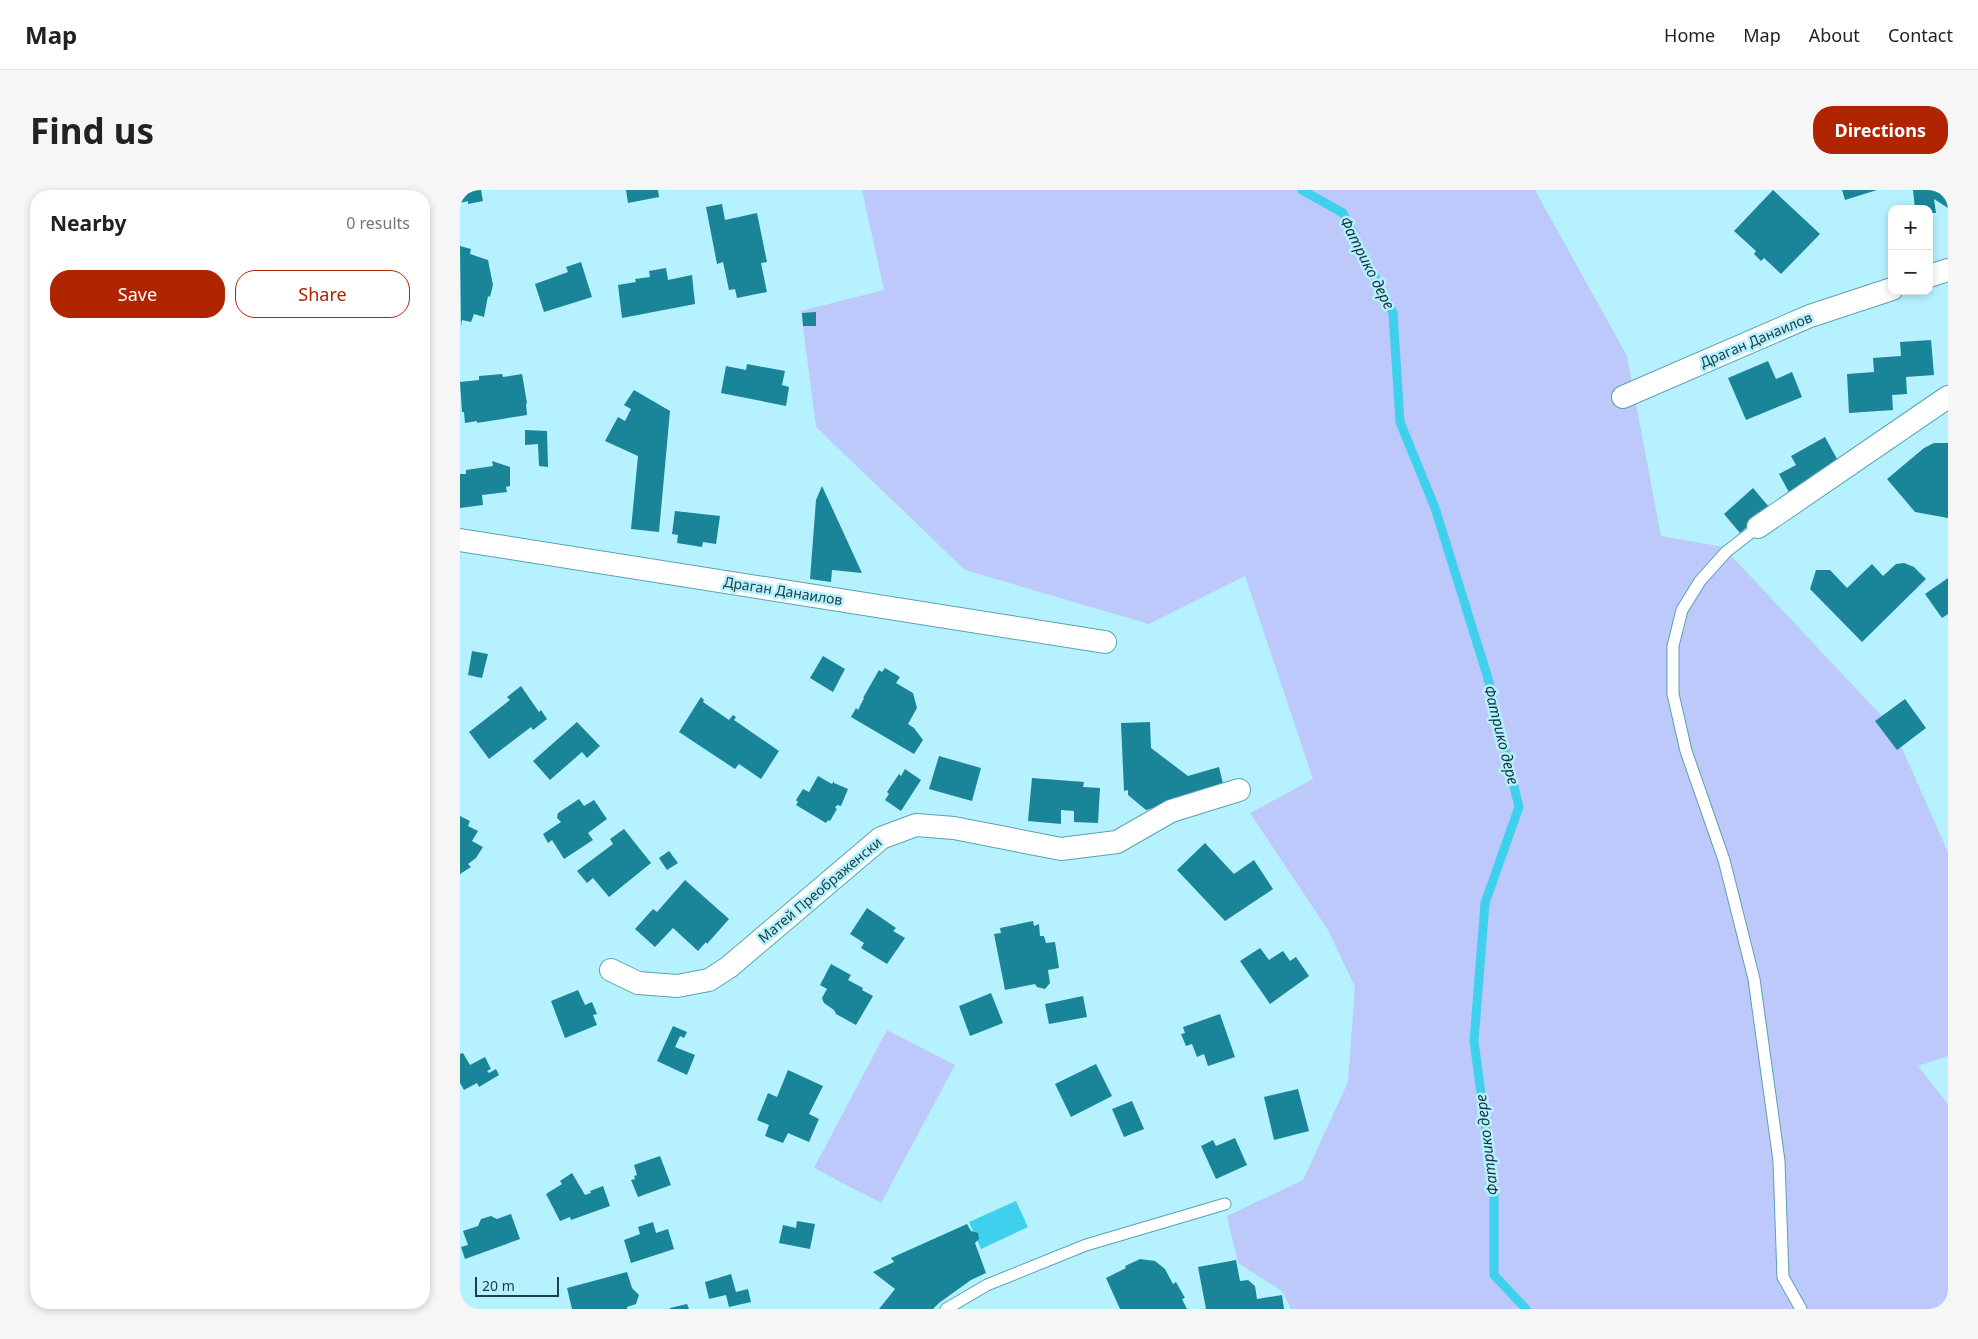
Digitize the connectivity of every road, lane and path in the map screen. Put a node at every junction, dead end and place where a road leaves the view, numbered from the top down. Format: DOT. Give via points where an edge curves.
graph roads {
  1 [pos="1948,270"];
  2 [pos="1933,275"];
  3 [pos="1888,290"];
  4 [pos="1623,397"];
  5 [pos="1948,397"];
  6 [pos="1758,527"];
  7 [pos="460,540"];
  8 [pos="1105,642"];
  9 [pos="1239,790"];
  10 [pos="611,970"];
  11 [pos="1225,1204"];
  12 [pos="946,1309"];
  13 [pos="1801,1309"];
  1 -- 2 [label="street"];
  3 -- 4 [label="street, Драган Данаилов" via="1810,316"];
  5 -- 6 [label="street"];
  6 -- 13 [label="lane" via="1726,552 1700,581 1682,610 1673,646 1673,694 1686,751 1724,860 1754,979 1778,1161 1783,1277"];
  7 -- 8 [label="street, Драган Данаилов"];
  9 -- 10 [label="street, Матей Преображенски" via="1171,812 1117,842 1061,849 954,828 916,825 881,838 729,967 709,980 677,986 638,983"];
  11 -- 12 [label="lane" via="1086,1245 986,1285"];
}
